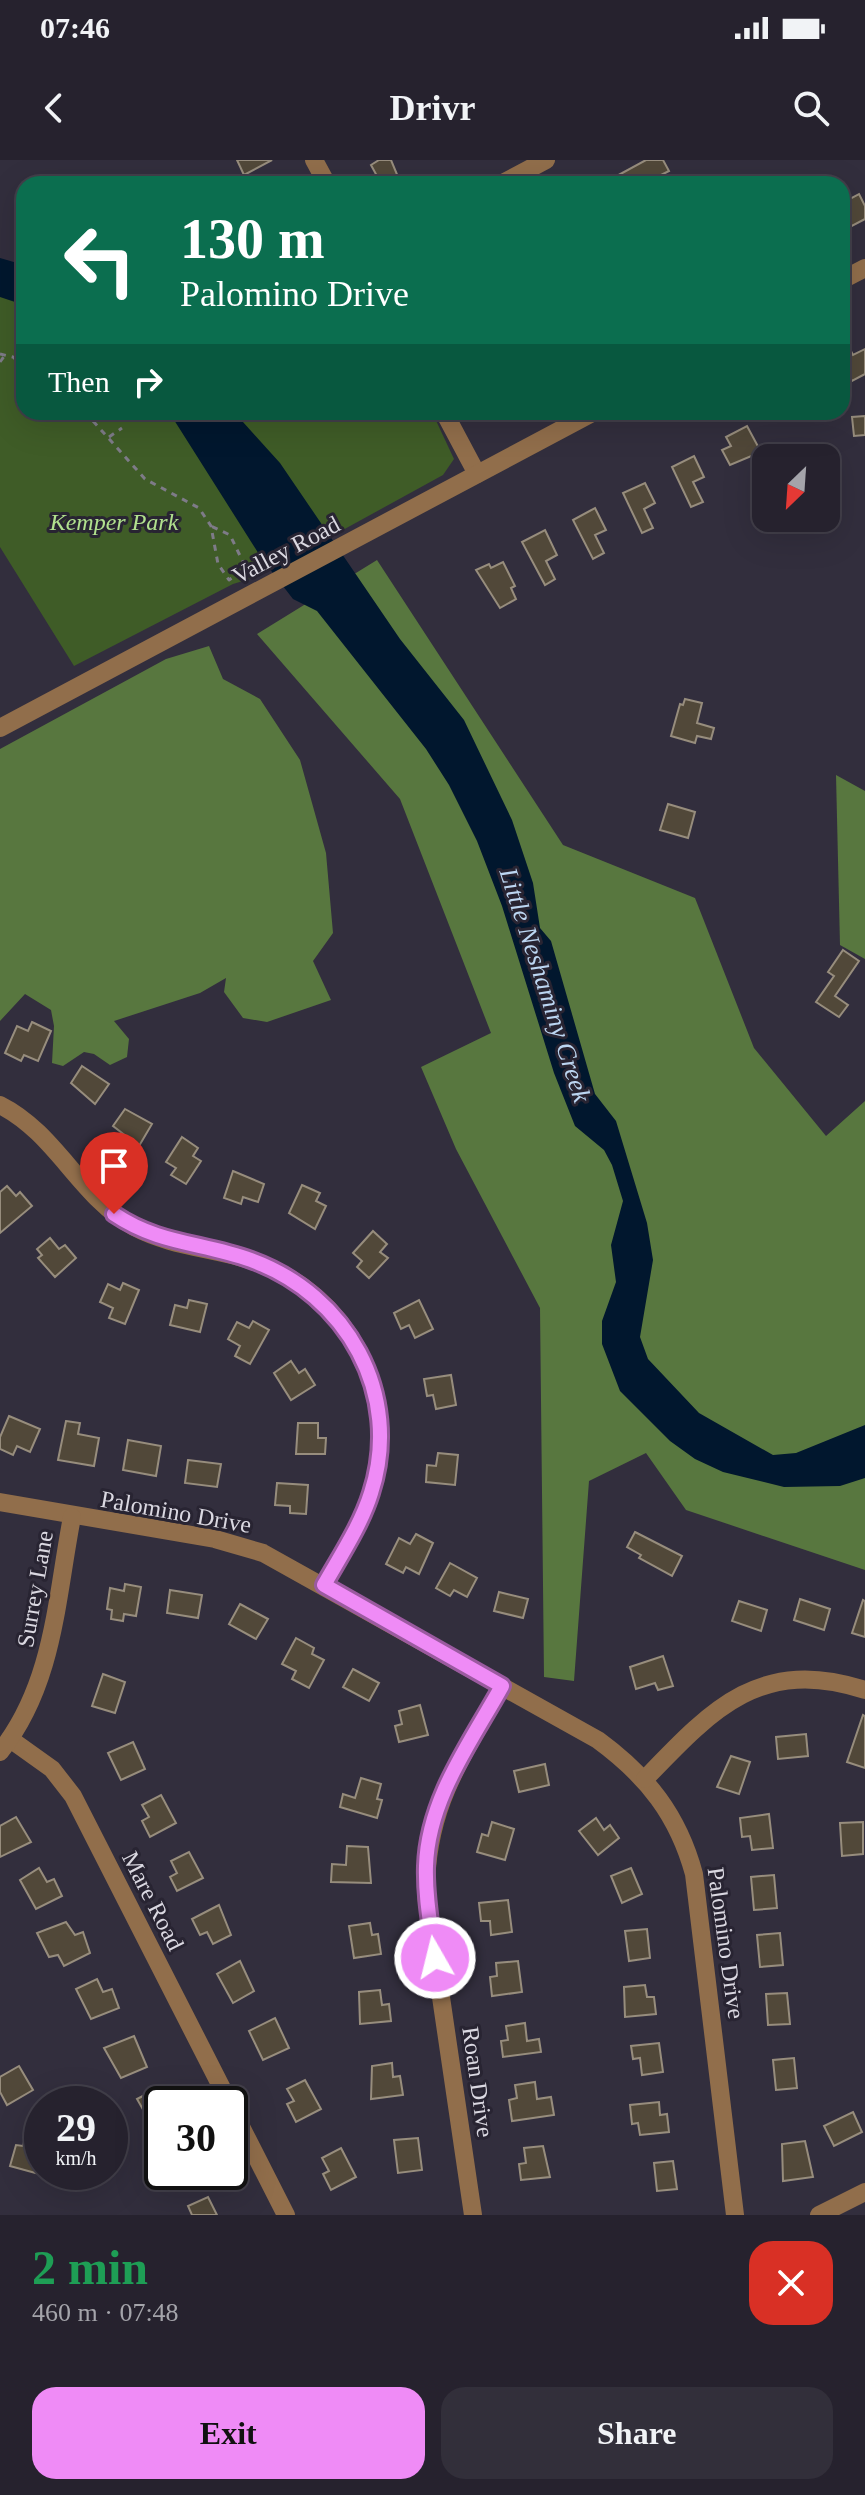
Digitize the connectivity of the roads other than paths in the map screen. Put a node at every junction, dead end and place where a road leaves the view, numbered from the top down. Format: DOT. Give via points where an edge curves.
graph roads {
  1 [pos="546,160"];
  2 [pos="516,176"];
  3 [pos="448,420"];
  4 [pos="579,420"];
  5 [pos="477,474"];
  6 [pos="0,728"];
  7 [pos="0,1105"];
  8 [pos="0,1502"];
  9 [pos="72,1517"];
  10 [pos="324,1585"];
  11 [pos="502,1686"];
  12 [pos="865,1690"];
  13 [pos="5,1745"];
  14 [pos="645,1779"];
  15 [pos="221,2086"];
  16 [pos="248,2140"];
  17 [pos="865,2192"];
  18 [pos="286,2215"];
  19 [pos="473,2215"];
  20 [pos="735,2215"];
  21 [pos="819,2215"];
  1 -- 2 [label="street"];
  3 -- 5 [label="street"];
  4 -- 5 [label="street, Valley Road"];
  5 -- 6 [label="street, Valley Road"];
  7 -- 10 [label="street" via="28,1122 98,1199 132,1226 274,1269 322,1301 353,1341 373,1383 380,1450 371,1494"];
  8 -- 9 [label="street, Palomino Drive"];
  9 -- 10 [label="street, Palomino Drive" via="231,1542"];
  9 -- 13 [label="street, Surrey Lane" via="47,1662 30,1707"];
  10 -- 11 [label="street, Palomino Drive"];
  11 -- 14 [label="street, Palomino Drive" via="598,1740"];
  11 -- 19 [label="street, Roan Drive" via="443,1793 426,1865"];
  12 -- 14 [label="street" via="808,1678 749,1690 715,1710"];
  13 -- 15 [label="street, Mare Road" via="52,1769 73,1796"];
  14 -- 20 [label="street, Palomino Drive" via="675,1821 694,1874"];
  16 -- 18 [label="street, Mare Road"];
  17 -- 21 [label="street"];
}
